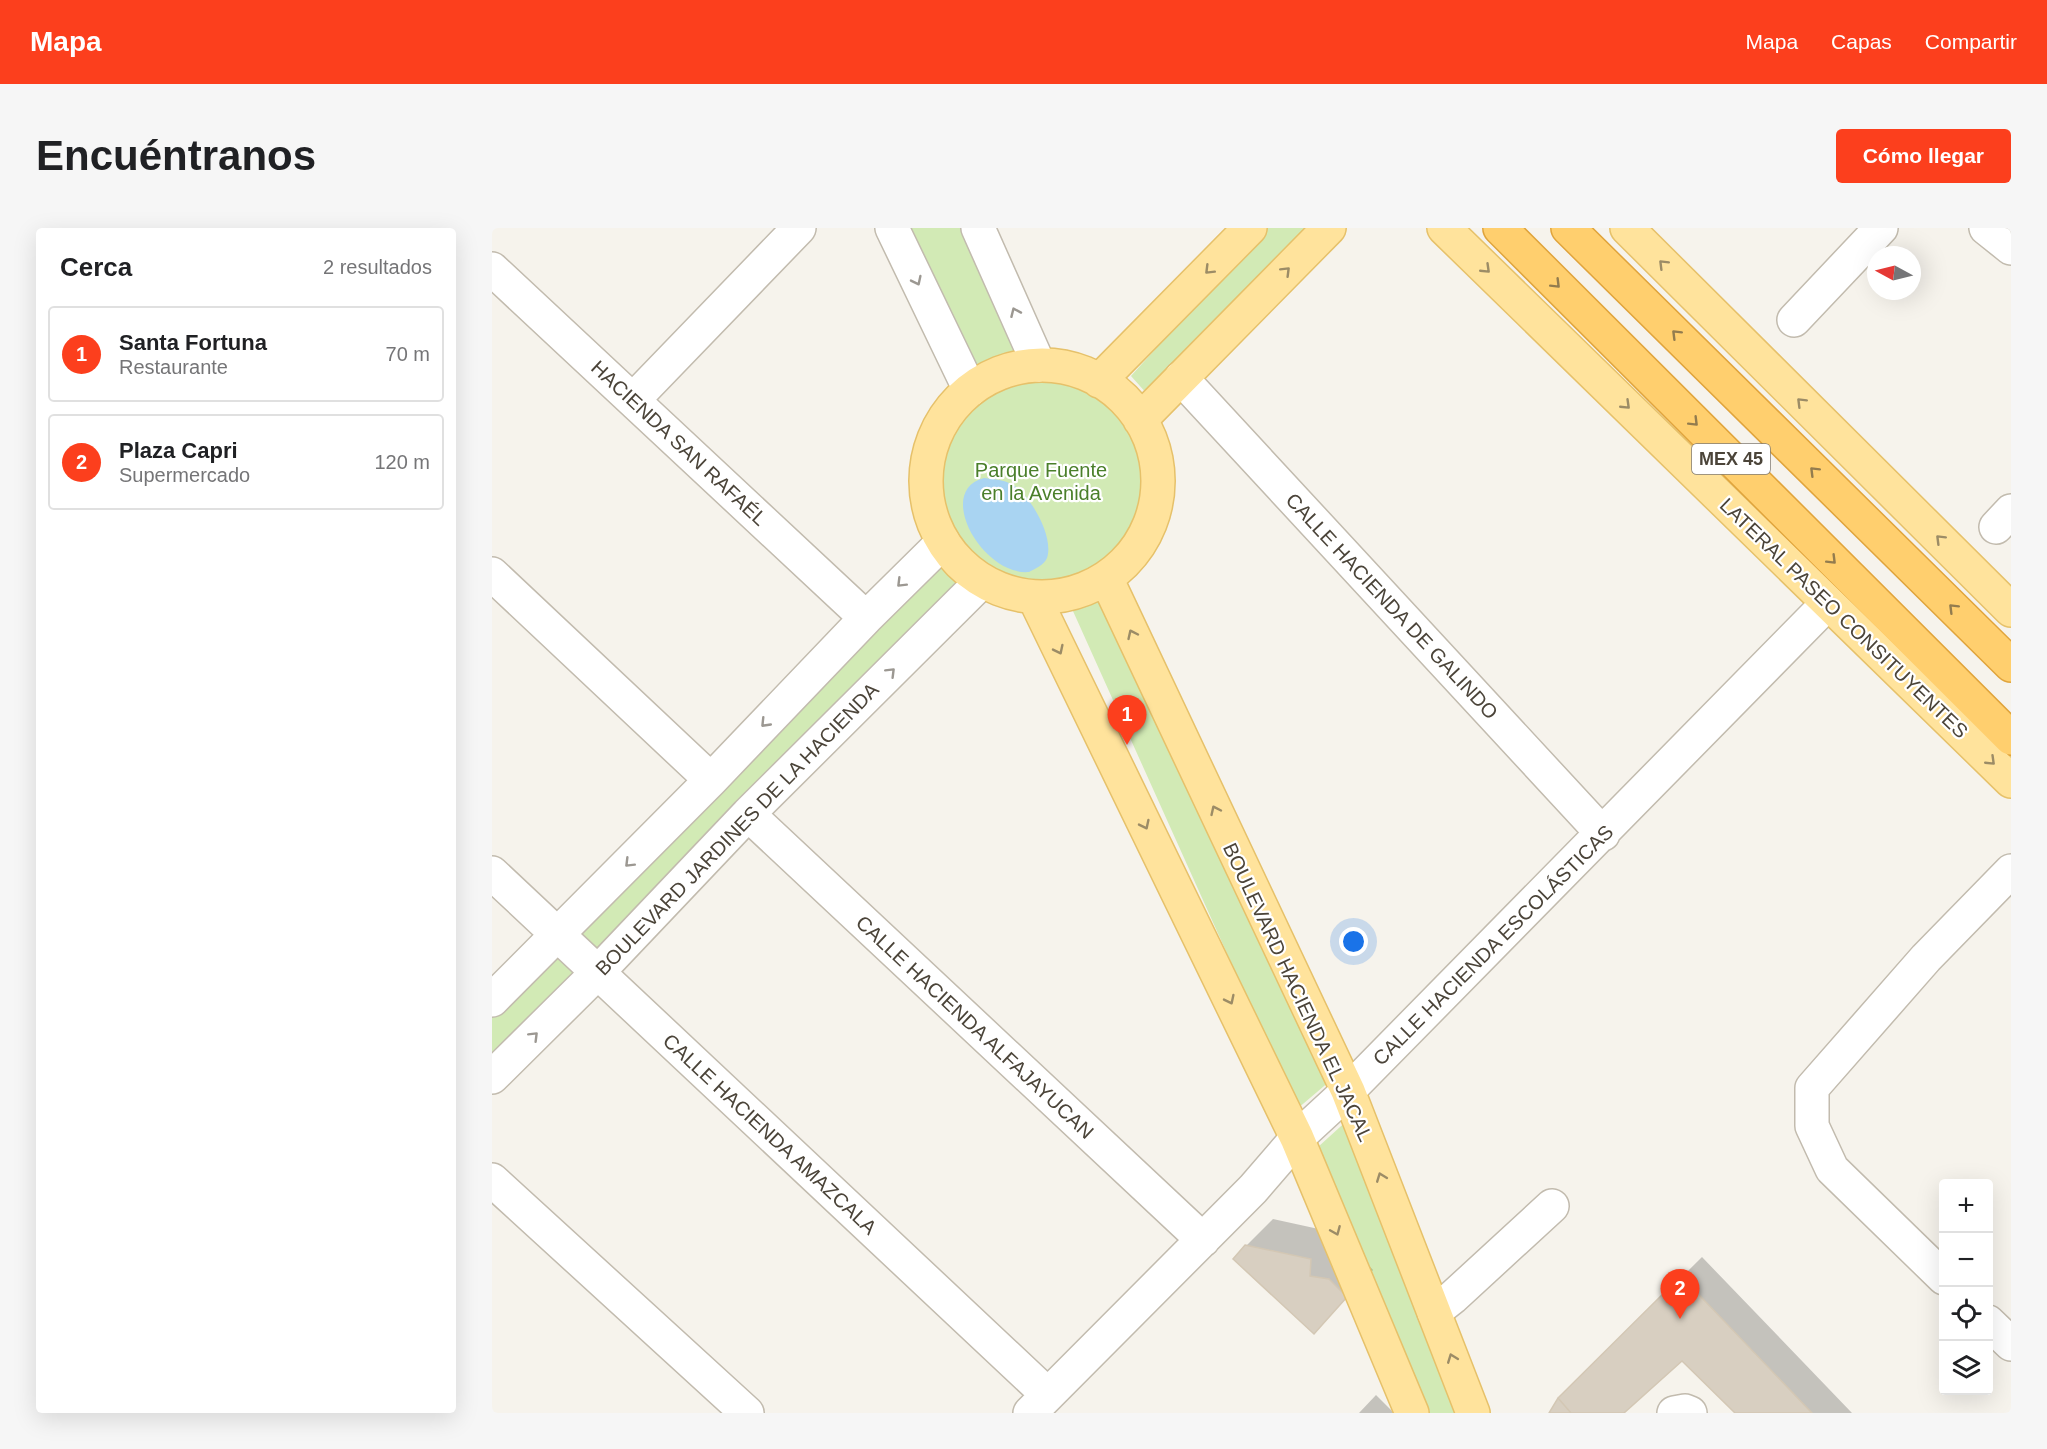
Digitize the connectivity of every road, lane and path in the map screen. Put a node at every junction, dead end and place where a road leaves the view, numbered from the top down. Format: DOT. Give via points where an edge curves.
graph roads {
  1 [pos="799,228"];
  2 [pos="892,228"];
  3 [pos="978,228"];
  4 [pos="1250,228"];
  5 [pos="1329,228"];
  6 [pos="1444,228"];
  7 [pos="1500,228"];
  8 [pos="1568,228"];
  9 [pos="1627,228"];
  10 [pos="1881,228"];
  11 [pos="1986,228"];
  12 [pos="2011,248"];
  13 [pos="492,268"];
  14 [pos="1794,320"];
  15 [pos="1039,365"];
  16 [pos="1181,378"];
  17 [pos="1100,381"];
  18 [pos="970,390"];
  19 [pos="633,400"];
  20 [pos="1140,420"];
  21 [pos="942,542"];
  22 [pos="492,574"];
  23 [pos="1106,578"];
  24 [pos="982,581"];
  25 [pos="1034,597"];
  26 [pos="1828,603"];
  27 [pos="2011,610"];
  28 [pos="866,618"];
  29 [pos="2003,657"];
  30 [pos="2011,738"];
  31 [pos="711,780"];
  32 [pos="2011,781"];
  33 [pos="748,814"];
  34 [pos="1603,834"];
  35 [pos="2011,871"];
  36 [pos="492,873"];
  37 [pos="558,934"];
  38 [pos="598,972"];
  39 [pos="492,1000"];
  40 [pos="492,1077"];
  41 [pos="1348,1091"];
  42 [pos="1297,1138"];
  43 [pos="492,1180"];
  44 [pos="1552,1206"];
  45 [pos="1203,1240"];
  46 [pos="1939,1273"];
  47 [pos="1434,1312"];
  48 [pos="1993,1326"];
  49 [pos="2011,1344"];
  50 [pos="1039,1404"];
  51 [pos="747,1413"];
  52 [pos="1412,1413"];
  53 [pos="1473,1413"];
  54 [pos="1674,1413"];
  55 [pos="1690,1413"];
  1 -- 19 [label="street"];
  2 -- 18 [label="street, one-way"];
  15 -- 3 [label="street, one-way"];
  4 -- 17 [label="main road, one-way"];
  16 -- 5 [label="main road, one-way"];
  6 -- 26 [label="main road, LATERAL PASEO CONSITUYENTES, one-way"];
  7 -- 30 [label="highway, MEX 45, one-way"];
  29 -- 8 [label="highway, MEX 45, one-way"];
  27 -- 9 [label="main road, one-way"];
  10 -- 14 [label="street"];
  11 -- 12 [label="street"];
  13 -- 19 [label="street, HACIENDA SAN RAFAÉL"];
  15 -- 17 [label="main road" via="1070,368"];
  15 -- 18 [label="main road" via="1003,372"];
  16 -- 20 [label="main road"];
  16 -- 34 [label="street, CALLE HACIENDA DE GALINDO"];
  17 -- 20 [label="main road" via="1119,395"];
  18 -- 21 [label="main road" via="943,420 928,457 927,497"];
  19 -- 28 [label="street, HACIENDA SAN RAFAÉL"];
  20 -- 23 [label="main road" via="1157,468 1154,510 1136,549"];
  21 -- 24 [label="main road" via="960,564"];
  21 -- 28 [label="street, one-way"];
  22 -- 31 [label="street"];
  23 -- 25 [label="main road" via="1071,594"];
  41 -- 23 [label="main road, BOULEVARD HACIENDA EL JACAL, one-way"];
  24 -- 25 [label="main road" via="1013,594"];
  33 -- 24 [label="street, BOULEVARD JARDINES DE LA HACIENDA, one-way"];
  25 -- 42 [label="main road, one-way"];
  26 -- 32 [label="main road, LATERAL PASEO CONSITUYENTES, one-way"];
  26 -- 34 [label="street, CALLE HACIENDA ESCOLÁSTICAS"];
  28 -- 31 [label="street, one-way"];
  31 -- 37 [label="street, one-way"];
  33 -- 38 [label="street, BOULEVARD JARDINES DE LA HACIENDA"];
  33 -- 45 [label="street, CALLE HACIENDA ALFAJAYUCAN"];
  34 -- 41 [label="street, CALLE HACIENDA ESCOLÁSTICAS"];
  35 -- 46 [label="street" via="1926,958 1812,1088 1812,1126 1832,1169"];
  36 -- 37 [label="street, CALLE HACIENDA AMAZCALA"];
  37 -- 38 [label="street, CALLE HACIENDA AMAZCALA"];
  37 -- 39 [label="street"];
  40 -- 38 [label="street, BOULEVARD JARDINES DE LA HACIENDA, one-way"];
  38 -- 50 [label="street, CALLE HACIENDA AMAZCALA"];
  41 -- 42 [label="street, CALLE HACIENDA ESCOLÁSTICAS"];
  47 -- 41 [label="main road, BOULEVARD HACIENDA EL JACAL, one-way"];
  42 -- 45 [label="street, CALLE HACIENDA ESCOLÁSTICAS"];
  42 -- 52 [label="main road, one-way"];
  43 -- 51 [label="street"];
  44 -- 47 [label="street"];
  45 -- 50 [label="street, CALLE HACIENDA ESCOLÁSTICAS"];
  53 -- 47 [label="main road, BOULEVARD HACIENDA EL JACAL, one-way"];
  48 -- 49 [label="street"];
  54 -- 55 [label="street"];
}
